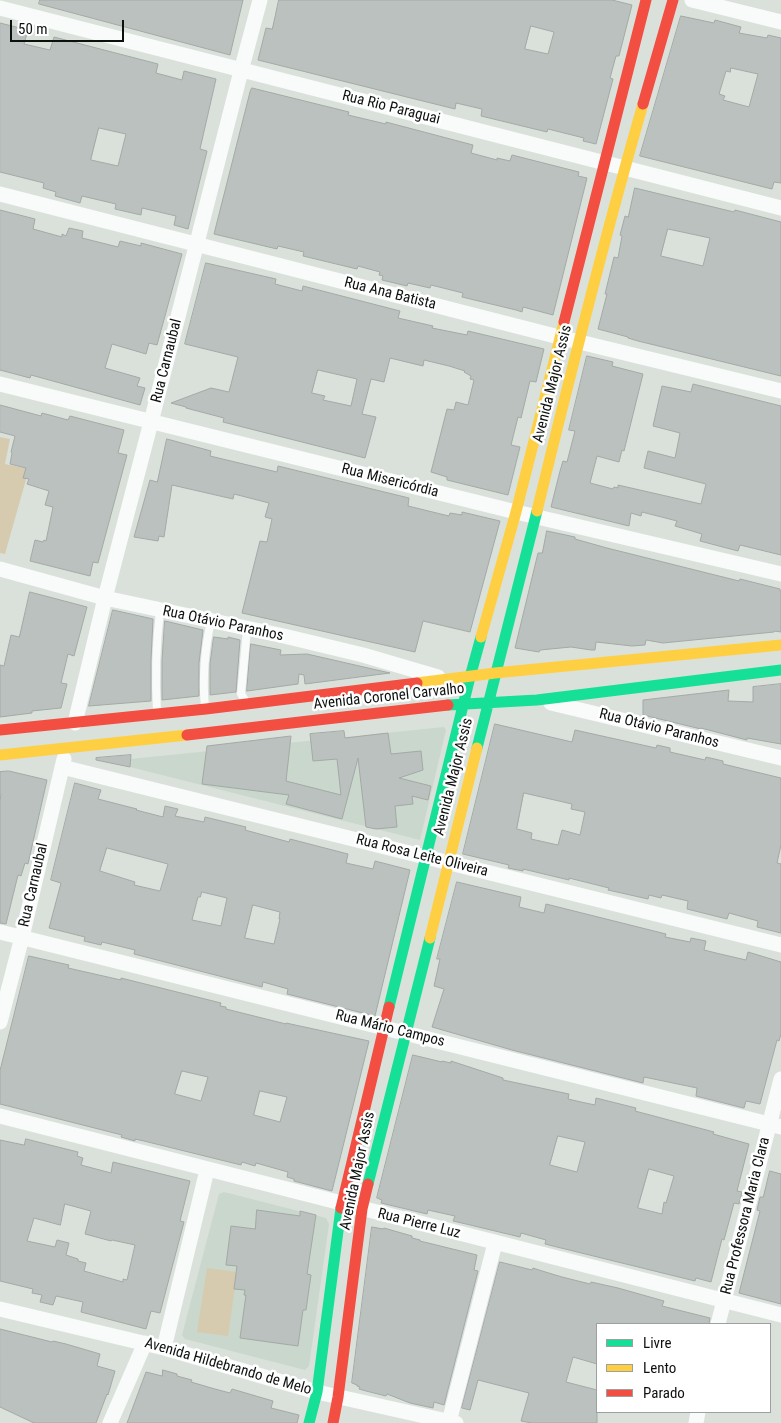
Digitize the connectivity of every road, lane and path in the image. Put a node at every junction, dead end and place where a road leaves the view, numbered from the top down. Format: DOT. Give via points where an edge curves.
graph roads {
  1 [pos="260,0"];
  2 [pos="646,0"];
  3 [pos="673,0"];
  4 [pos="692,0"];
  5 [pos="0,8"];
  6 [pos="781,22"];
  7 [pos="241,71"];
  8 [pos="604,162"];
  9 [pos="624,169"];
  10 [pos="0,194"];
  11 [pos="781,208"];
  12 [pos="197,245"];
  13 [pos="559,337"];
  14 [pos="579,341"];
  15 [pos="0,384"];
  16 [pos="781,391"];
  17 [pos="151,422"];
  18 [pos="516,512"];
  19 [pos="534,516"];
  20 [pos="0,569"];
  21 [pos="781,574"];
  22 [pos="104,598"];
  23 [pos="160,611"];
  24 [pos="211,621"];
  25 [pos="247,629"];
  26 [pos="781,645"];
  27 [pos="781,670"];
  28 [pos="495,673"];
  29 [pos="470,677"];
  30 [pos="446,680"];
  31 [pos="537,700"];
  32 [pos="488,703"];
  33 [pos="248,704"];
  34 [pos="464,704"];
  35 [pos="206,709"];
  36 [pos="157,714"];
  37 [pos="75,723"];
  38 [pos="0,730"];
  39 [pos="67,747"];
  40 [pos="0,755"];
  41 [pos="781,758"];
  42 [pos="62,767"];
  43 [pos="426,857"];
  44 [pos="448,862"];
  45 [pos="0,932"];
  46 [pos="22,937"];
  47 [pos="781,945"];
  48 [pos="0,1022"];
  49 [pos="384,1027"];
  50 [pos="405,1033"];
  51 [pos="781,1079"];
  52 [pos="0,1116"];
  53 [pos="775,1125"];
  54 [pos="207,1170"];
  55 [pos="341,1204"];
  56 [pos="362,1209"];
  57 [pos="495,1243"];
  58 [pos="724,1300"];
  59 [pos="0,1309"];
  60 [pos="781,1315"];
  61 [pos="718,1323"];
  62 [pos="145,1343"];
  63 [pos="164,1348"];
  64 [pos="317,1392"];
  65 [pos="338,1397"];
  66 [pos="452,1422"];
  67 [pos="110,1423"];
  68 [pos="309,1423"];
  69 [pos="333,1423"];
  1 -- 7 [label="street, Rua Carnaubal"];
  2 -- 8 [label="street, Avenida Major Assis"];
  3 -- 9 [label="street, Avenida Major Assis"];
  4 -- 6 [label="street"];
  5 -- 7 [label="street, Rua Rio Paraguai"];
  7 -- 8 [label="street, Rua Rio Paraguai"];
  7 -- 12 [label="street, Rua Carnaubal"];
  8 -- 9 [label="street, Rua Rio Paraguai"];
  8 -- 13 [label="street, Avenida Major Assis"];
  9 -- 11 [label="street, Rua Rio Paraguai"];
  9 -- 14 [label="street, Avenida Major Assis"];
  10 -- 12 [label="street, Rua Ana Batista"];
  12 -- 13 [label="street, Rua Ana Batista"];
  12 -- 17 [label="street, Rua Carnaubal"];
  13 -- 14 [label="street, Rua Ana Batista"];
  13 -- 18 [label="street, Avenida Major Assis"];
  14 -- 16 [label="street, Rua Ana Batista"];
  14 -- 19 [label="street, Avenida Major Assis"];
  15 -- 17 [label="street, Rua Misericórdia"];
  17 -- 18 [label="street, Rua Misericórdia"];
  17 -- 22 [label="street, Rua Carnaubal"];
  18 -- 19 [label="street, Rua Misericórdia"];
  18 -- 29 [label="street, Avenida Major Assis"];
  19 -- 21 [label="street, Rua Misericórdia"];
  19 -- 28 [label="street, Avenida Major Assis"];
  20 -- 22 [label="street, Rua Otávio Paranhos"];
  22 -- 23 [label="street, Rua Otávio Paranhos"];
  22 -- 37 [label="street, Rua Carnaubal"];
  23 -- 24 [label="street, Rua Otávio Paranhos"];
  23 -- 36 [label="lane" via="156,658"];
  24 -- 25 [label="street, Rua Otávio Paranhos"];
  24 -- 35 [label="lane" via="204,695"];
  25 -- 30 [label="street, Rua Otávio Paranhos" via="363,655"];
  25 -- 33 [label="lane" via="241,694"];
  26 -- 28 [label="street, Avenida Coronel Carvalho"];
  27 -- 31 [label="street, Avenida Coronel Carvalho"];
  28 -- 29 [label="street, Avenida Coronel Carvalho"];
  28 -- 32 [label="street, Avenida Major Assis"];
  29 -- 30 [label="street, Avenida Coronel Carvalho"];
  29 -- 34 [label="street, Avenida Major Assis"];
  30 -- 33 [label="street, Avenida Coronel Carvalho"];
  31 -- 32 [label="street, Avenida Coronel Carvalho"];
  31 -- 41 [label="street, Rua Otávio Paranhos"];
  32 -- 34 [label="street, Avenida Coronel Carvalho"];
  32 -- 44 [label="street, Avenida Major Assis"];
  33 -- 35 [label="street, Avenida Coronel Carvalho"];
  34 -- 39 [label="street, Avenida Coronel Carvalho"];
  34 -- 43 [label="street, Avenida Major Assis"];
  35 -- 36 [label="street, Avenida Coronel Carvalho"];
  36 -- 37 [label="street, Avenida Coronel Carvalho"];
  37 -- 38 [label="street, Avenida Coronel Carvalho"];
  39 -- 40 [label="street, Avenida Coronel Carvalho"];
  39 -- 42 [label="street, Rua Carnaubal"];
  42 -- 43 [label="street, Rua Rosa Leite Oliveira"];
  42 -- 46 [label="street, Rua Carnaubal"];
  43 -- 44 [label="street, Rua Rosa Leite Oliveira"];
  43 -- 49 [label="street, Avenida Major Assis"];
  44 -- 47 [label="street, Rua Rosa Leite Oliveira"];
  44 -- 50 [label="street, Avenida Major Assis"];
  45 -- 46 [label="street, Rua Mário Campos"];
  46 -- 48 [label="street, Rua Carnaubal"];
  46 -- 49 [label="street, Rua Mário Campos"];
  49 -- 50 [label="street, Rua Mário Campos"];
  49 -- 55 [label="street, Avenida Major Assis"];
  50 -- 53 [label="street, Rua Mário Campos"];
  50 -- 56 [label="street, Avenida Major Assis"];
  51 -- 53 [label="street, Rua Professora Maria Clara"];
  52 -- 54 [label="street, Rua Pierre Luz"];
  53 -- 58 [label="street, Rua Professora Maria Clara"];
  54 -- 55 [label="street, Rua Pierre Luz"];
  54 -- 63 [label="street"];
  55 -- 56 [label="street, Rua Pierre Luz"];
  55 -- 64 [label="street, Avenida Major Assis"];
  56 -- 57 [label="street, Rua Pierre Luz"];
  56 -- 65 [label="street, Avenida Major Assis"];
  57 -- 58 [label="street, Rua Pierre Luz"];
  57 -- 66 [label="street"];
  58 -- 60 [label="street, Rua Pierre Luz"];
  58 -- 61 [label="street, Rua Professora Maria Clara"];
  59 -- 62 [label="street, Avenida Hildebrando de Melo"];
  62 -- 63 [label="street, Avenida Hildebrando de Melo"];
  62 -- 67 [label="street"];
  63 -- 64 [label="street, Avenida Hildebrando de Melo"];
  64 -- 65 [label="street, Avenida Hildebrando de Melo"];
  64 -- 68 [label="street, Avenida Major Assis"];
  65 -- 66 [label="street, Avenida Hildebrando de Melo"];
  65 -- 69 [label="street, Avenida Major Assis"];
}
